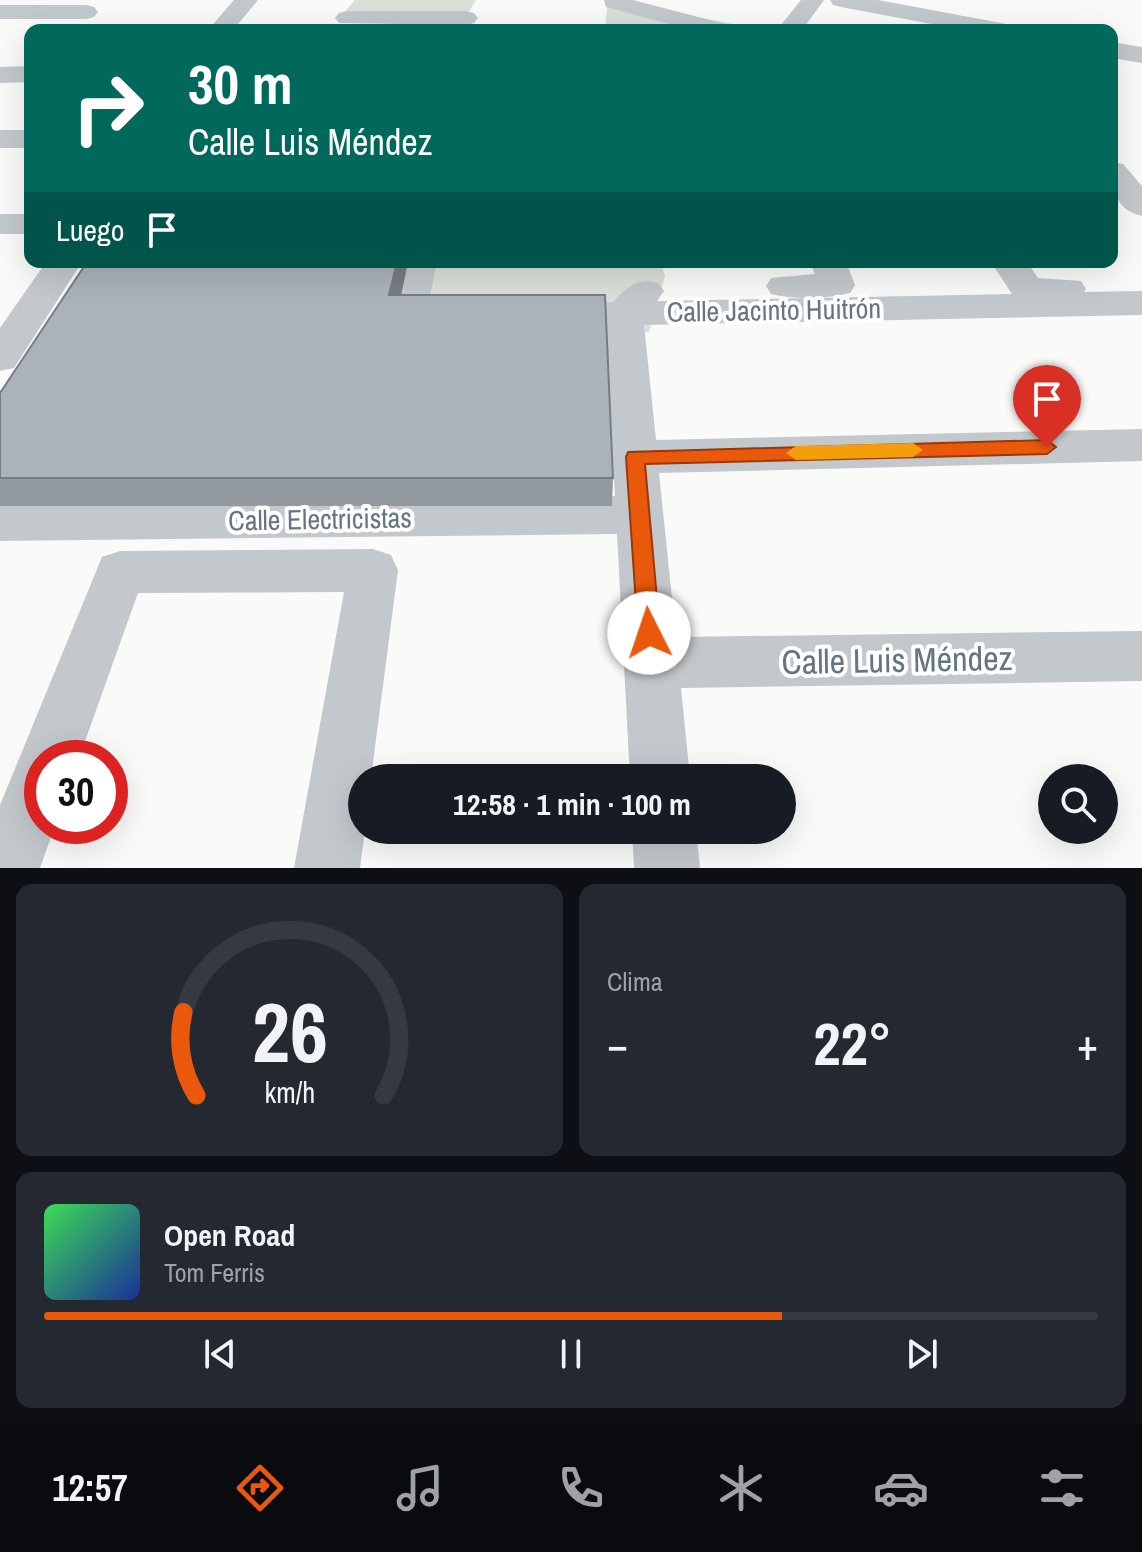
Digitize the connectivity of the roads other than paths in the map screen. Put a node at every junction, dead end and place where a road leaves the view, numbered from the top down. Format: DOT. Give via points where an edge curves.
graph roads {
  1 [pos="222,0"];
  2 [pos="247,0"];
  3 [pos="813,0"];
  4 [pos="841,0"];
  5 [pos="999,0"];
  6 [pos="615,1"];
  7 [pos="0,12"];
  8 [pos="87,12"];
  9 [pos="350,16"];
  10 [pos="470,16"];
  11 [pos="203,24"];
  12 [pos="225,24"];
  13 [pos="608,24"];
  14 [pos="698,24"];
  15 [pos="794,24"];
  16 [pos="929,24"];
  17 [pos="994,24"];
  18 [pos="1118,51"];
  19 [pos="1142,55"];
  20 [pos="24,74"];
  21 [pos="0,75"];
  22 [pos="0,139"];
  23 [pos="24,139"];
  24 [pos="1118,178"];
  25 [pos="1142,206"];
  26 [pos="0,224"];
  27 [pos="24,224"];
  28 [pos="28,268"];
  29 [pos="60,268"];
  30 [pos="418,268"];
  31 [pos="830,268"];
  32 [pos="1013,268"];
  33 [pos="638,288"];
  34 [pos="1142,289"];
  35 [pos="1142,303"];
  36 [pos="0,307"];
  37 [pos="515,316"];
  38 [pos="468,317"];
  39 [pos="0,358"];
  40 [pos="1142,445"];
  41 [pos="635,457"];
  42 [pos="640,515"];
  43 [pos="0,522"];
  44 [pos="1142,656"];
  45 [pos="651,663"];
  46 [pos="56,740"];
  47 [pos="659,764"];
  48 [pos="24,824"];
  49 [pos="665,844"];
  50 [pos="7,868"];
  51 [pos="327,868"];
  52 [pos="667,868"];
  1 -- 11 [label="street"];
  2 -- 12 [label="street"];
  3 -- 15 [label="street"];
  4 -- 16 [label="street"];
  5 -- 17 [label="street"];
  6 -- 13 [label="street"];
  6 -- 14 [label="street"];
  7 -- 8 [label="street"];
  9 -- 10 [label="street"];
  18 -- 19 [label="street"];
  20 -- 21 [label="street"];
  22 -- 23 [label="street"];
  24 -- 25 [label="street"];
  26 -- 27 [label="street"];
  28 -- 36 [label="street"];
  29 -- 39 [label="street"];
  30 -- 38 [label="street" via="406,319"];
  31 -- 33 [label="street" via="837,285"];
  32 -- 34 [label="street" via="1027,289"];
  33 -- 35 [label="street, Calle Jacinto Huitrón"];
  33 -- 37 [label="street, Calle Jacinto Huitrón"];
  33 -- 41 [label="street"];
  40 -- 41 [label="street"];
  41 -- 42 [label="street"];
  42 -- 43 [label="street, Calle Electricistas"];
  42 -- 45 [label="street"];
  44 -- 45 [label="street, Calle Luis Méndez"];
  45 -- 47 [label="street"];
  46 -- 51 [label="street, Calle Electricistas" via="120,572 373,570"];
  48 -- 50 [label="street"];
  49 -- 52 [label="street"];
}
